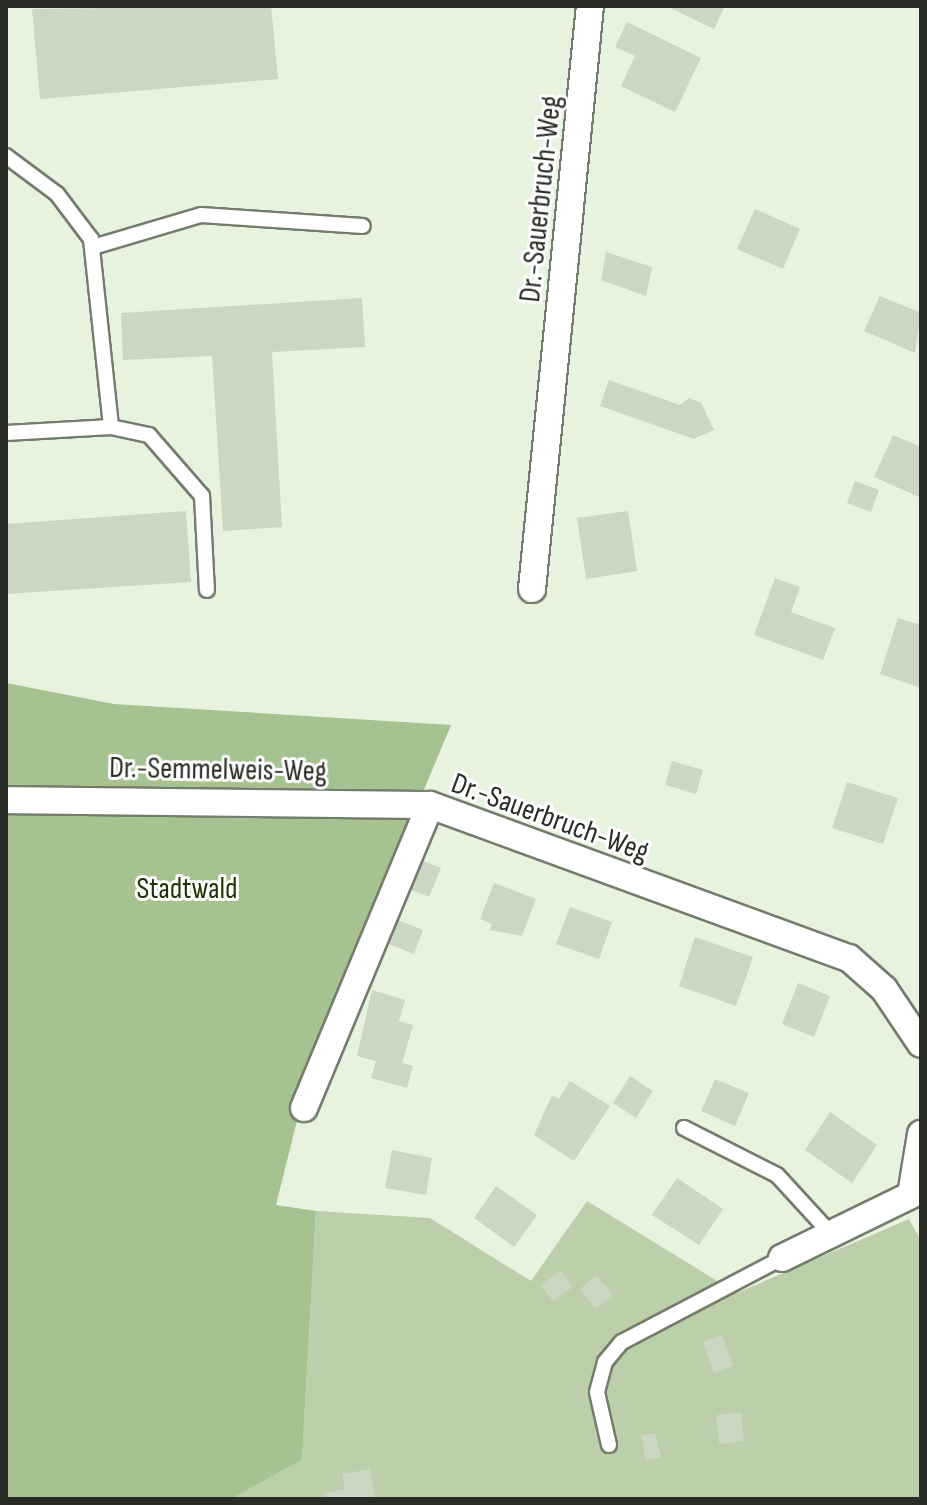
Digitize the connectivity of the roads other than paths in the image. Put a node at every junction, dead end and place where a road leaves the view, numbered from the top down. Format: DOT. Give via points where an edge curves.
graph roads {
  1 [pos="590,6"];
  2 [pos="6,156"];
  3 [pos="363,226"];
  4 [pos="93,247"];
  5 [pos="111,427"];
  6 [pos="6,433"];
  7 [pos="532,589"];
  8 [pos="207,590"];
  9 [pos="6,800"];
  10 [pos="430,805"];
  11 [pos="920,1039"];
  12 [pos="304,1108"];
  13 [pos="684,1128"];
  14 [pos="921,1134"];
  15 [pos="832,1235"];
  16 [pos="782,1258"];
  17 [pos="609,1445"];
  1 -- 7 [label="street, Dr.-Sauerbruch-Weg"];
  2 -- 4 [label="lane" via="57,194"];
  3 -- 4 [label="lane" via="201,215"];
  4 -- 5 [label="lane"];
  5 -- 6 [label="lane"];
  5 -- 8 [label="lane" via="149,435 202,496"];
  9 -- 10 [label="street, Dr.-Semmelweis-Weg"];
  10 -- 11 [label="street, Dr.-Sauerbruch-Weg" via="849,958 884,989"];
  10 -- 12 [label="street, Dr.-Sauerbruch-Weg"];
  13 -- 15 [label="lane" via="756,1160"];
  14 -- 15 [label="street" via="911,1195"];
  15 -- 16 [label="street"];
  16 -- 17 [label="lane" via="622,1342 605,1362 597,1392"];
}
